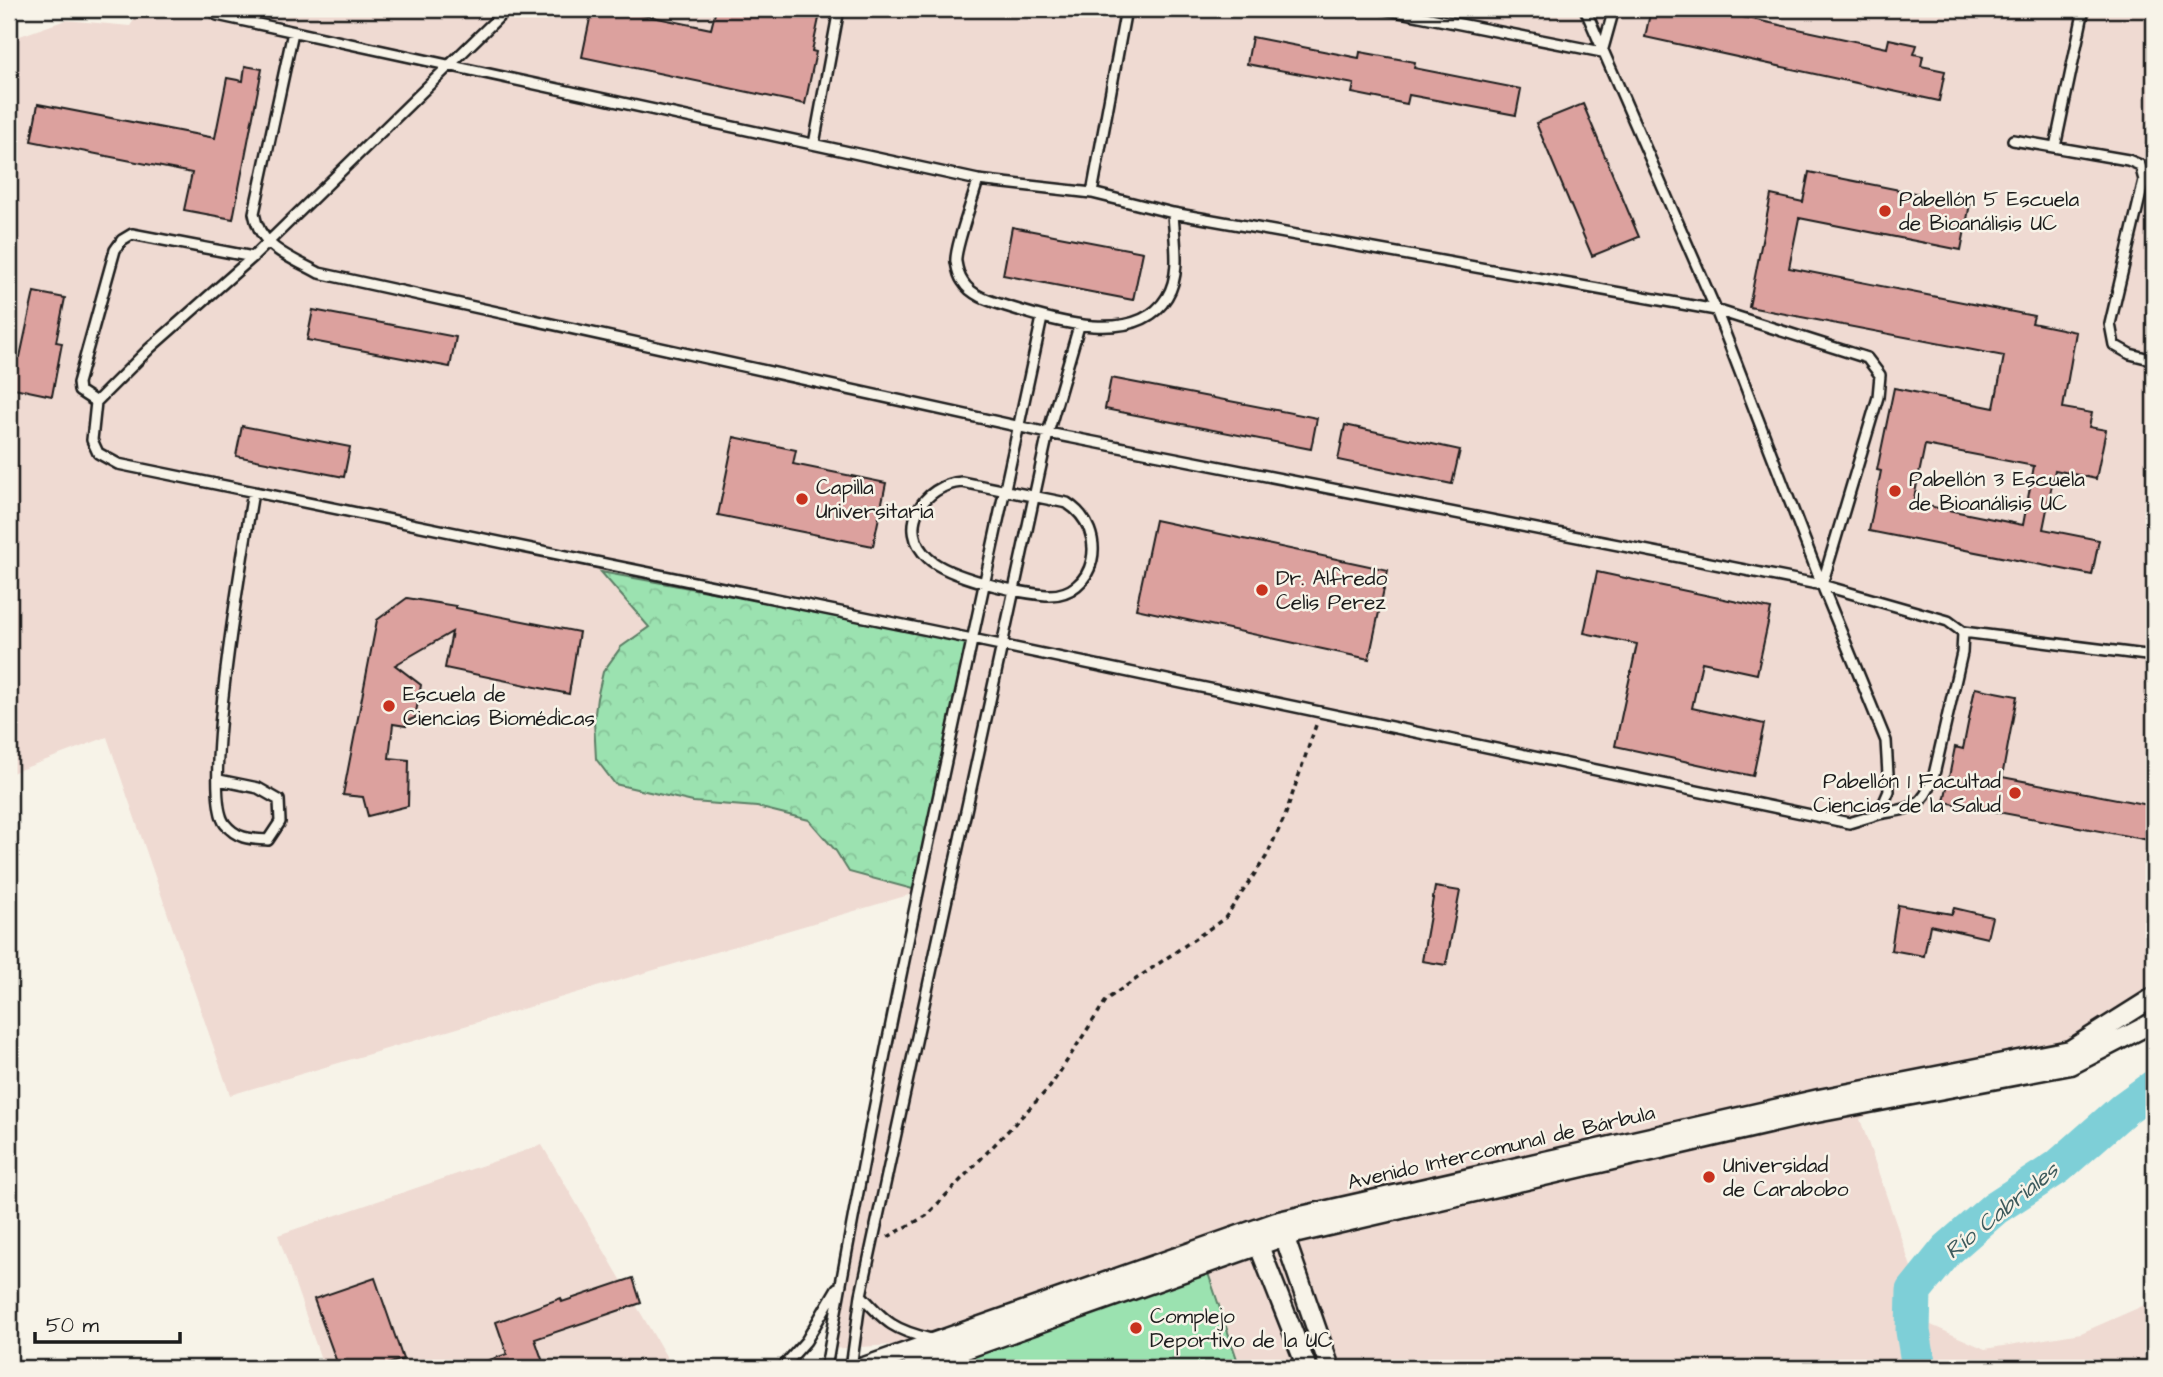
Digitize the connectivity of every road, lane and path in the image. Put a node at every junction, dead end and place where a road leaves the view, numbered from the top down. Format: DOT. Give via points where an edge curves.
graph roads {
  1 [pos="507,9"];
  2 [pos="839,9"];
  3 [pos="1126,9"];
  4 [pos="1384,9"];
  5 [pos="1585,9"];
  6 [pos="1614,9"];
  7 [pos="2084,9"];
  8 [pos="217,15"];
  9 [pos="293,33"];
  10 [pos="1602,52"];
  11 [pos="448,66"];
  12 [pos="2013,139"];
  13 [pos="814,144"];
  14 [pos="2055,147"];
  15 [pos="978,180"];
  16 [pos="1092,193"];
  17 [pos="1173,213"];
  18 [pos="267,243"];
  19 [pos="253,257"];
  20 [pos="1716,310"];
  21 [pos="1042,318"];
  22 [pos="1079,326"];
  23 [pos="2154,360"];
  24 [pos="96,402"];
  25 [pos="1019,425"];
  26 [pos="1048,433"];
  27 [pos="1004,491"];
  28 [pos="253,492"];
  29 [pos="1035,496"];
  30 [pos="984,583"];
  31 [pos="1822,585"];
  32 [pos="1014,589"];
  33 [pos="1963,632"];
  34 [pos="972,639"];
  35 [pos="1002,646"];
  36 [pos="2154,656"];
  37 [pos="1320,713"];
  38 [pos="219,780"];
  39 [pos="1880,814"];
  40 [pos="2154,997"];
  41 [pos="2154,1022"];
  42 [pos="1282,1228"];
  43 [pos="1256,1237"];
  44 [pos="873,1245"];
  45 [pos="841,1280"];
  46 [pos="861,1295"];
  47 [pos="940,1342"];
  48 [pos="782,1368"];
  49 [pos="826,1368"];
  50 [pos="850,1368"];
  51 [pos="861,1368"];
  52 [pos="912,1368"];
  53 [pos="1307,1368"];
  54 [pos="1331,1368"];
  1 -- 11 [label="lane"];
  2 -- 13 [label="lane"];
  3 -- 16 [label="lane"];
  4 -- 10 [label="lane"];
  5 -- 10 [label="lane"];
  6 -- 10 [label="lane"];
  7 -- 14 [label="lane"];
  8 -- 9 [label="lane"];
  9 -- 11 [label="lane"];
  9 -- 18 [label="lane" via="254,213 256,227"];
  10 -- 20 [label="lane"];
  11 -- 13 [label="lane"];
  11 -- 18 [label="lane"];
  12 -- 14 [label="lane"];
  13 -- 15 [label="lane"];
  14 -- 23 [label="lane" via="2140,165 2144,180 2110,324 2114,345"];
  15 -- 16 [label="lane"];
  15 -- 21 [label="lane" via="955,260 963,283 983,298"];
  16 -- 17 [label="lane"];
  17 -- 20 [label="lane"];
  17 -- 22 [label="lane" via="1176,267 1168,296 1148,318"];
  18 -- 19 [label="lane"];
  18 -- 25 [label="lane" via="319,273"];
  19 -- 24 [label="lane"];
  19 -- 24 [label="lane" via="132,234 122,240 115,250 78,383 79,391"];
  20 -- 31 [label="lane"];
  20 -- 31 [label="lane" via="1867,358 1880,374 1878,397"];
  21 -- 22 [label="lane"];
  21 -- 25 [label="lane"];
  22 -- 26 [label="lane"];
  24 -- 28 [label="lane" via="92,440 98,453 117,464"];
  25 -- 26 [label="lane"];
  25 -- 27 [label="lane"];
  26 -- 29 [label="lane"];
  26 -- 31 [label="lane"];
  27 -- 29 [label="lane"];
  27 -- 30 [label="lane"];
  27 -- 30 [label="lane" via="952,483 933,491 916,516 917,539 929,559"];
  28 -- 34 [label="lane"];
  28 -- 38 [label="lane" via="220,725"];
  29 -- 32 [label="lane"];
  29 -- 32 [label="lane" via="1067,503 1083,515 1092,533 1093,554 1086,573 1070,589 1048,595"];
  30 -- 32 [label="lane"];
  30 -- 34 [label="lane"];
  31 -- 33 [label="lane" via="1948,621"];
  31 -- 39 [label="lane" via="1886,741 1889,791"];
  32 -- 35 [label="lane"];
  33 -- 36 [label="lane"];
  33 -- 39 [label="lane" via="1962,653 1926,798 1910,808"];
  34 -- 35 [label="lane"];
  34 -- 45 [label="lane"];
  35 -- 37 [label="lane"];
  35 -- 44 [label="lane"];
  37 -- 39 [label="lane" via="1849,823"];
  37 -- 44 [label="path" via="1266,857 1225,918 1107,999 1050,1087 979,1162 926,1216"];
  38 -- 38 [label="lane" via="223,822 240,838 268,840 280,821 279,800 258,788"];
  40 -- 42 [label="street, Avenido Intercomunal de Bárbula" via="2070,1050 1819,1099"];
  41 -- 42 [label="street, Avenido Intercomunal de Bárbula" via="2071,1065 1811,1114"];
  42 -- 43 [label="street, Avenido Intercomunal de Bárbula"];
  42 -- 54 [label="street"];
  43 -- 47 [label="street, Avenido Intercomunal de Bárbula"];
  43 -- 52 [label="street, Avenido Intercomunal de Bárbula"];
  43 -- 53 [label="street"];
  44 -- 46 [label="lane"];
  45 -- 48 [label="lane" via="806,1341"];
  45 -- 49 [label="lane"];
  46 -- 47 [label="lane" via="883,1320"];
  46 -- 50 [label="lane"];
  47 -- 51 [label="street, Avenido Intercomunal de Bárbula"];
}
